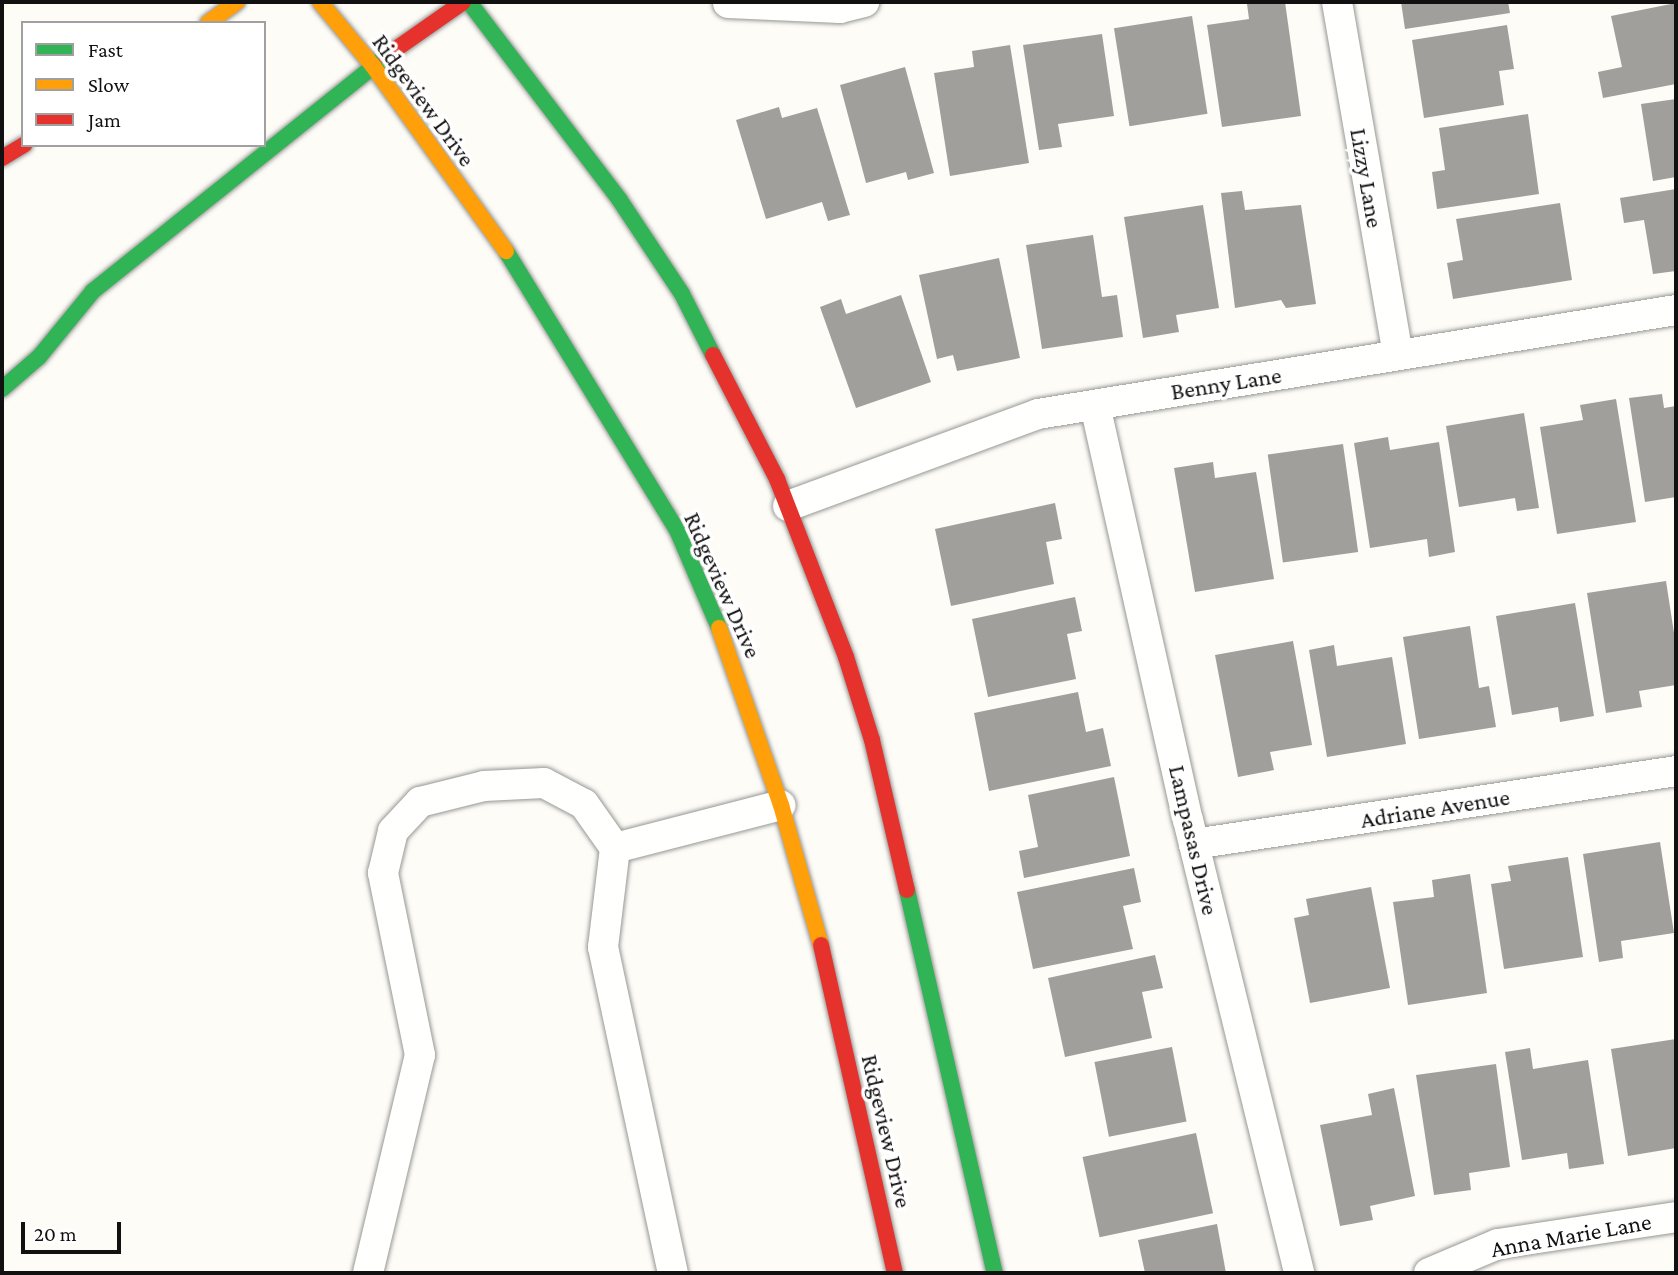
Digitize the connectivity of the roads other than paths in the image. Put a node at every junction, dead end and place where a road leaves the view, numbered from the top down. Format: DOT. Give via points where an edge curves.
graph roads {
  1 [pos="237,2"];
  2 [pos="320,2"];
  3 [pos="463,2"];
  4 [pos="469,2"];
  5 [pos="864,2"];
  6 [pos="1337,2"];
  7 [pos="728,4"];
  8 [pos="211,21"];
  9 [pos="373,66"];
  10 [pos="21,147"];
  11 [pos="2,158"];
  12 [pos="1676,310"];
  13 [pos="1398,355"];
  14 [pos="2,389"];
  15 [pos="1095,405"];
  16 [pos="789,506"];
  17 [pos="1676,771"];
  18 [pos="781,805"];
  19 [pos="1194,844"];
  20 [pos="615,848"];
  21 [pos="1676,1217"];
  22 [pos="368,1273"];
  23 [pos="673,1273"];
  24 [pos="895,1273"];
  25 [pos="995,1273"];
  26 [pos="1299,1273"];
  27 [pos="1429,1273"];
  1 -- 8 [label="main road"];
  2 -- 9 [label="main road, Ridgeview Drive"];
  3 -- 9 [label="main road"];
  4 -- 16 [label="main road" via="611,188 682,294"];
  5 -- 7 [label="street" via="839,8"];
  6 -- 13 [label="street, Lizzy Lane"];
  9 -- 14 [label="main road" via="93,291 39,357"];
  9 -- 18 [label="main road, Ridgeview Drive" via="531,285 677,530 741,684"];
  10 -- 11 [label="main road"];
  12 -- 13 [label="street, Benny Lane"];
  13 -- 15 [label="street, Benny Lane"];
  15 -- 16 [label="street, Benny Lane" via="1038,414"];
  15 -- 19 [label="street, Lampasas Drive"];
  16 -- 25 [label="main road" via="872,740"];
  17 -- 19 [label="street, Adriane Avenue"];
  18 -- 20 [label="street"];
  18 -- 24 [label="main road, Ridgeview Drive" via="821,947"];
  19 -- 26 [label="street, Lampasas Drive"];
  20 -- 22 [label="street" via="584,804 544,783 484,786 420,802 393,831 383,873 420,1055"];
  20 -- 23 [label="street" via="603,947"];
  21 -- 27 [label="street, Anna Marie Lane" via="1497,1244"];
}
